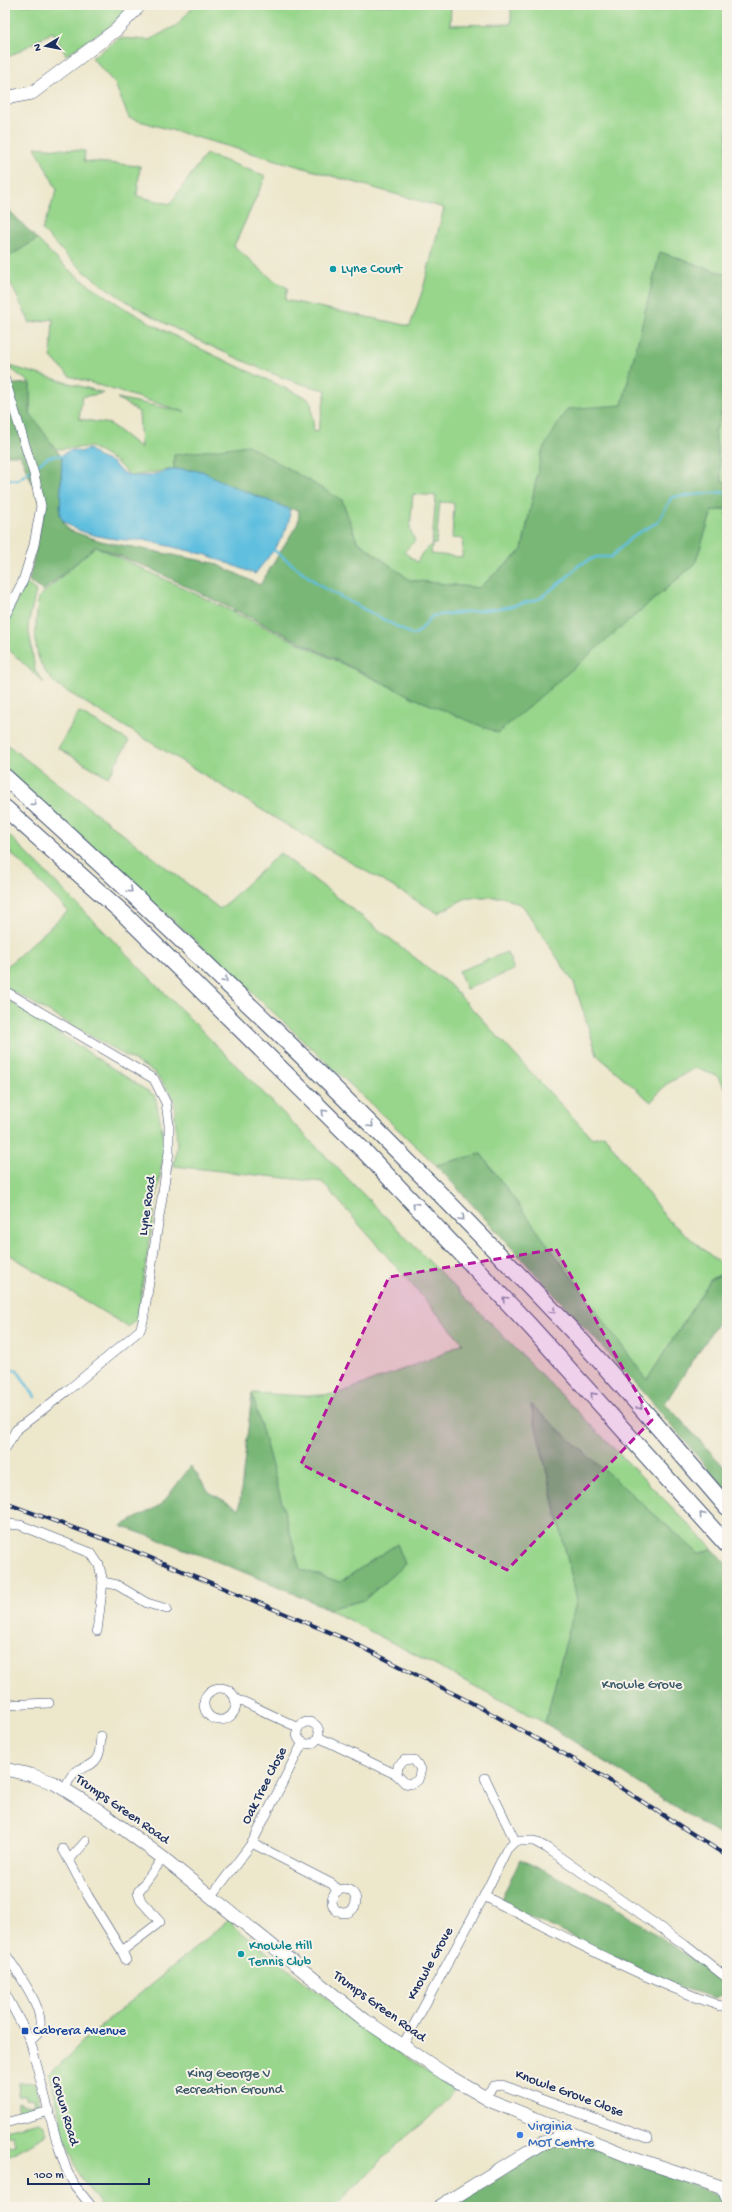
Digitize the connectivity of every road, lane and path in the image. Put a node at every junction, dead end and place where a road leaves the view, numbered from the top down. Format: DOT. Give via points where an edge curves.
graph roads {
  1 [pos="140,5"];
  2 [pos="5,98"];
  3 [pos="5,380"];
  4 [pos="5,616"];
  5 [pos="5,777"];
  6 [pos="5,808"];
  7 [pos="5,991"];
  8 [pos="5,1449"];
  9 [pos="727,1507"];
  10 [pos="5,1524"];
  11 [pos="727,1545"];
  12 [pos="103,1582"];
  13 [pos="167,1609"];
  14 [pos="97,1631"];
  15 [pos="235,1700"];
  16 [pos="49,1703"];
  17 [pos="5,1704"];
  18 [pos="296,1727"];
  19 [pos="101,1736"];
  20 [pos="320,1738"];
  21 [pos="303,1742"];
  22 [pos="5,1769"];
  23 [pos="397,1776"];
  24 [pos="485,1778"];
  25 [pos="64,1790"];
  26 [pos="86,1840"];
  27 [pos="515,1841"];
  28 [pos="252,1843"];
  29 [pos="63,1849"];
  30 [pos="163,1858"];
  31 [pos="69,1860"];
  32 [pos="338,1890"];
  33 [pos="211,1896"];
  34 [pos="484,1896"];
  35 [pos="122,1951"];
  36 [pos="5,1953"];
  37 [pos="126,1960"];
  38 [pos="727,1978"];
  39 [pos="5,1994"];
  40 [pos="727,2005"];
  41 [pos="30,2040"];
  42 [pos="403,2046"];
  43 [pos="484,2097"];
  44 [pos="50,2111"];
  45 [pos="5,2123"];
  46 [pos="548,2124"];
  47 [pos="567,2130"];
  48 [pos="648,2138"];
  49 [pos="542,2142"];
  50 [pos="724,2188"];
  51 [pos="727,2202"];
  52 [pos="92,2207"];
  53 [pos="440,2207"];
  1 -- 2 [label="street" via="116,30 32,93"];
  3 -- 4 [label="street" via="33,469 41,506 34,545 23,581"];
  5 -- 9 [label="highway, one-way" via="205,960 443,1198 564,1323"];
  11 -- 6 [label="highway, one-way" via="531,1327 364,1151 124,914"];
  7 -- 8 [label="street, Lyne Road" via="154,1079 166,1102 169,1125 169,1152 157,1240 140,1330 16,1430"];
  10 -- 12 [label="street" via="20,1524 91,1553 99,1564"];
  12 -- 13 [label="street" via="117,1584 147,1603"];
  12 -- 14 [label="street"];
  15 -- 18 [label="street"];
  16 -- 17 [label="street"];
  18 -- 20 [label="street" via="301,1723 312,1724 318,1729"];
  18 -- 21 [label="street, Oak Tree Close" via="297,1736"];
  19 -- 25 [label="street" via="97,1758 74,1773"];
  20 -- 21 [label="street, Oak Tree Close" via="312,1744"];
  20 -- 23 [label="street"];
  21 -- 28 [label="street, Oak Tree Close"];
  22 -- 25 [label="street, Trumps Green Road" via="42,1778"];
  24 -- 27 [label="street"];
  25 -- 30 [label="street, Trumps Green Road" via="98,1810"];
  26 -- 31 [label="street"];
  27 -- 34 [label="street, Knowle Grove" via="507,1849"];
  27 -- 38 [label="street" via="534,1841 547,1848 685,1945"];
  28 -- 32 [label="street, Oak Tree Close" via="332,1884"];
  28 -- 33 [label="street, Oak Tree Close"];
  29 -- 31 [label="street"];
  30 -- 33 [label="street, Trumps Green Road"];
  30 -- 35 [label="street" via="138,1892 141,1901 163,1920"];
  31 -- 35 [label="street"];
  33 -- 42 [label="street, Trumps Green Road" via="343,2004"];
  34 -- 40 [label="street" via="676,1989 720,2006"];
  34 -- 42 [label="street, Knowle Grove"];
  35 -- 37 [label="street"];
  36 -- 41 [label="street" via="40,2013 40,2026 34,2038"];
  39 -- 41 [label="street, Crown Road"];
  41 -- 44 [label="street, Crown Road"];
  42 -- 43 [label="street, Trumps Green Road"];
  43 -- 46 [label="street, Trumps Green Road"];
  43 -- 48 [label="street, Knowle Grove Close" via="494,2086 502,2085"];
  44 -- 45 [label="street"];
  44 -- 52 [label="street, Crown Road" via="67,2171"];
  46 -- 47 [label="street, Trumps Green Road"];
  46 -- 49 [label="street" via="543,2131"];
  47 -- 49 [label="street" via="552,2141"];
  47 -- 50 [label="street, Trumps Green Road" via="631,2157"];
  49 -- 53 [label="street"];
  50 -- 51 [label="street"];
}
